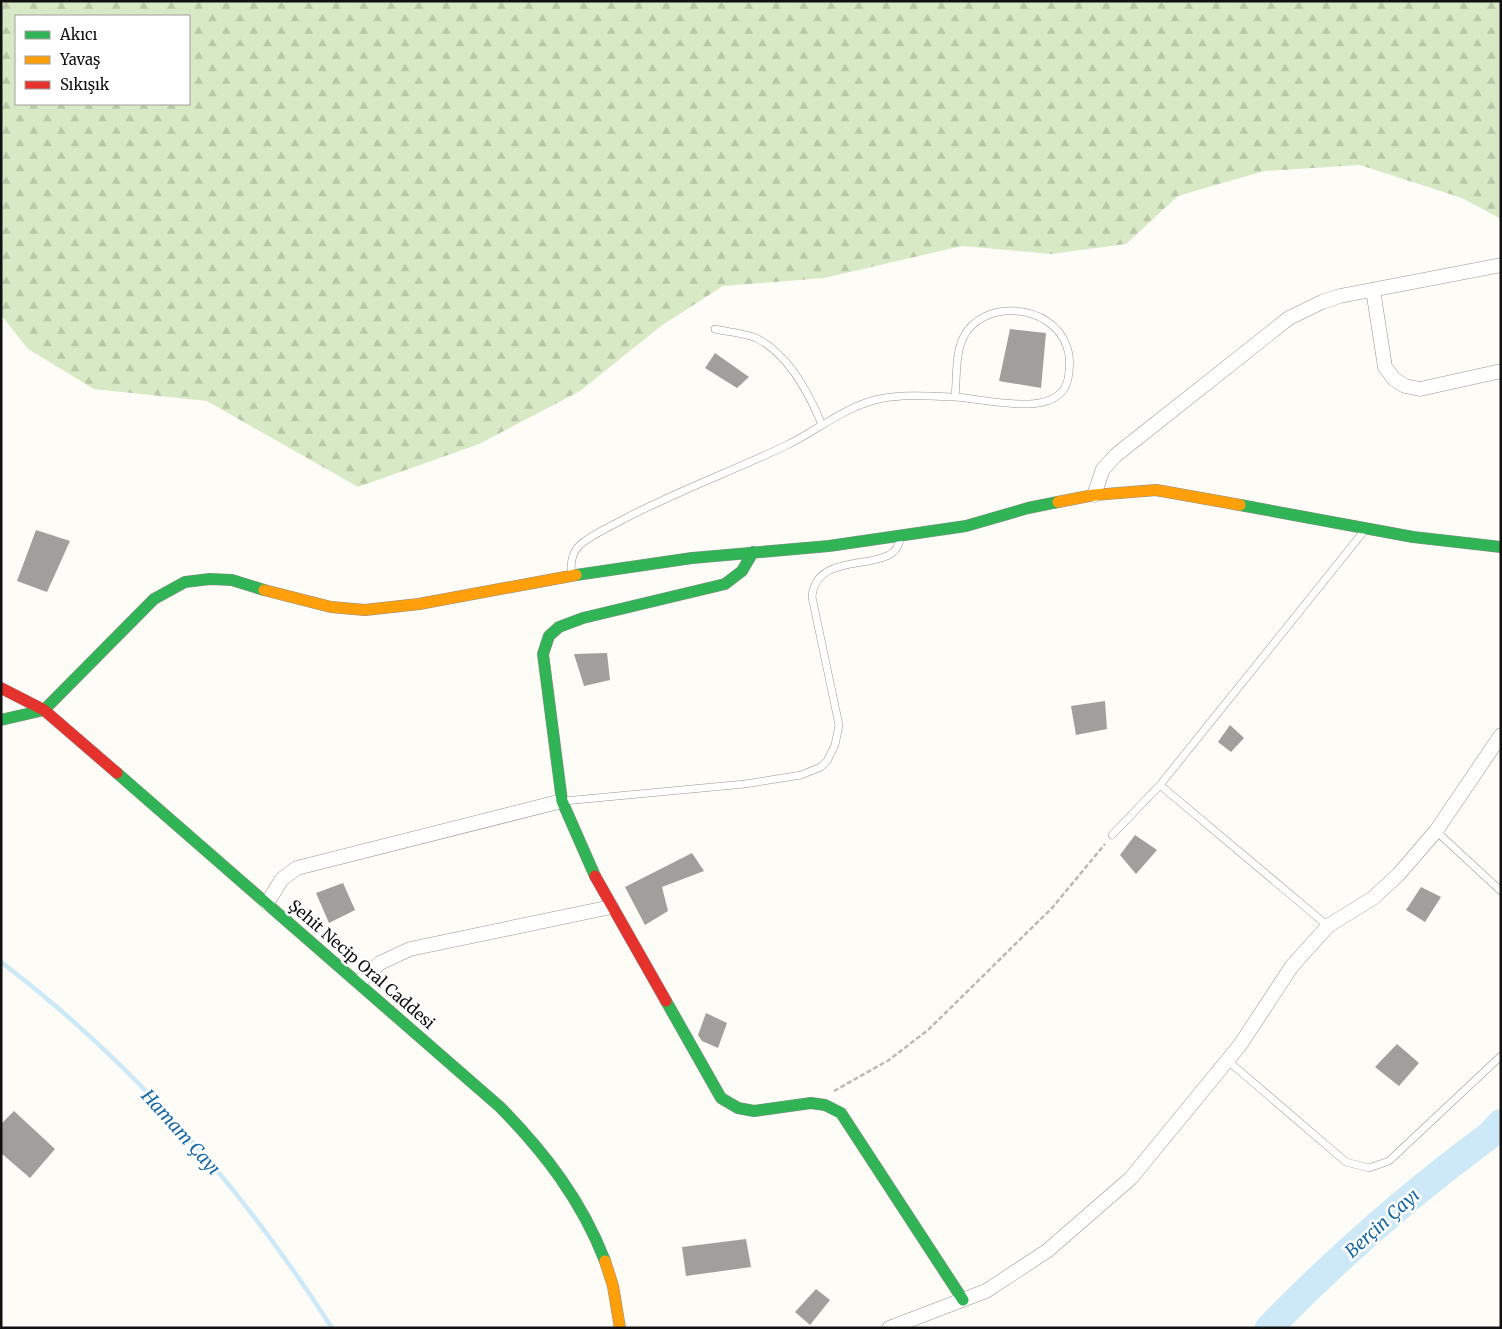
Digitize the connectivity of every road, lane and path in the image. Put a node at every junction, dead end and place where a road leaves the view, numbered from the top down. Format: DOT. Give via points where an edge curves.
graph roads {
  1 [pos="1501,265"];
  2 [pos="1373,290"];
  3 [pos="715,329"];
  4 [pos="1501,371"];
  5 [pos="955,397"];
  6 [pos="822,425"];
  7 [pos="1094,495"];
  8 [pos="1367,528"];
  9 [pos="900,535"];
  10 [pos="1501,547"];
  11 [pos="753,552"];
  12 [pos="570,576"];
  13 [pos="1,688"];
  14 [pos="44,710"];
  15 [pos="1,720"];
  16 [pos="1501,735"];
  17 [pos="1160,785"];
  18 [pos="562,801"];
  19 [pos="1436,831"];
  20 [pos="1112,835"];
  21 [pos="1501,891"];
  22 [pos="267,903"];
  23 [pos="611,907"];
  24 [pos="1328,926"];
  25 [pos="359,982"];
  26 [pos="1501,1056"];
  27 [pos="1228,1060"];
  28 [pos="825,1104"];
  29 [pos="963,1300"];
  30 [pos="620,1328"];
  31 [pos="890,1328"];
  1 -- 2 [label="street"];
  2 -- 4 [label="street" via="1385,367 1394,379 1405,386 1420,389"];
  2 -- 7 [label="street" via="1322,302 1274,328 1116,455 1103,469"];
  3 -- 6 [label="lane" via="748,335 773,349 805,389"];
  5 -- 5 [label="lane" via="1021,404 1038,404 1057,397 1066,386 1070,365 1060,331 1049,320 1029,312 987,316 971,327 963,339"];
  5 -- 6 [label="lane" via="880,399 852,408"];
  6 -- 12 [label="lane" via="787,445 683,489 580,544 571,562"];
  7 -- 8 [label="street" via="1156,490"];
  7 -- 9 [label="street" via="1028,508 966,526"];
  8 -- 10 [label="street"];
  8 -- 17 [label="lane"];
  9 -- 11 [label="street" via="829,546"];
  9 -- 18 [label="lane" via="898,545 885,555 872,561 830,568 815,585 812,597 838,726 835,745 821,767 802,775 745,784"];
  11 -- 12 [label="street"];
  11 -- 18 [label="street" via="741,574 725,584 583,618 559,627 549,636 543,654"];
  12 -- 14 [label="street" via="419,604 364,610 330,607 232,580 184,582 154,599"];
  13 -- 14 [label="street, Şehit Necip Oral Caddesi"];
  14 -- 15 [label="street"];
  14 -- 22 [label="street, Şehit Necip Oral Caddesi"];
  16 -- 19 [label="street"];
  17 -- 20 [label="lane"];
  17 -- 24 [label="lane"];
  18 -- 22 [label="street" via="297,868 276,886"];
  18 -- 23 [label="street"];
  19 -- 21 [label="lane"];
  19 -- 24 [label="street" via="1373,898"];
  20 -- 28 [label="path" via="1052,908 974,986 909,1046 836,1088"];
  22 -- 25 [label="street, Şehit Necip Oral Caddesi"];
  23 -- 25 [label="street" via="410,949 380,963"];
  23 -- 28 [label="street" via="721,1098 736,1108 756,1113 809,1102"];
  24 -- 27 [label="street" via="1292,966"];
  25 -- 30 [label="street, Şehit Necip Oral Caddesi" via="498,1106 557,1172 596,1239 611,1279"];
  26 -- 27 [label="lane" via="1389,1161 1368,1168 1346,1162"];
  27 -- 29 [label="street" via="1131,1178 1047,1251 986,1291"];
  28 -- 29 [label="street" via="841,1114"];
  29 -- 31 [label="street"];
}
